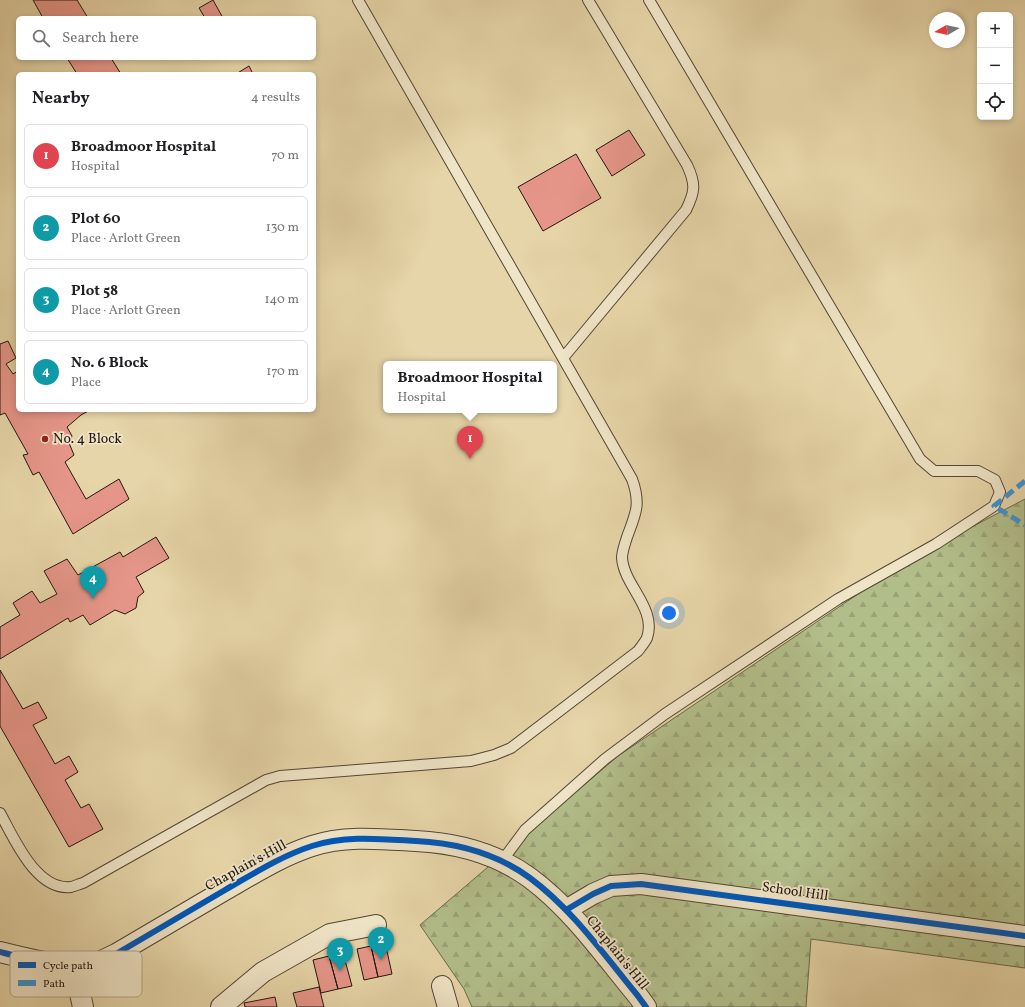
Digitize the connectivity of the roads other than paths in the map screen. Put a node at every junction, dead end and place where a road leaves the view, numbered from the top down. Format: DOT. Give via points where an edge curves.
graph roads {
  1 [pos="358,0"];
  2 [pos="588,0"];
  3 [pos="649,0"];
  4 [pos="563,358"];
  5 [pos="0,813"];
  6 [pos="502,861"];
  7 [pos="566,910"];
  8 [pos="376,925"];
  9 [pos="1025,936"];
  10 [pos="121,951"];
  11 [pos="0,952"];
  12 [pos="10,955"];
  13 [pos="442,986"];
  14 [pos="81,997"];
  15 [pos="83,1007"];
  16 [pos="221,1007"];
  17 [pos="448,1007"];
  18 [pos="646,1007"];
  1 -- 4 [label="lane"];
  2 -- 4 [label="lane" via="687,165 694,187 686,210"];
  3 -- 6 [label="lane" via="920,459 934,471 978,471 994,480 1000,492 994,506 936,544 838,599 665,714 605,759 525,830"];
  4 -- 5 [label="lane" via="632,478 636,490 636,512 622,557 646,611 649,624 646,639 638,651 511,748 471,761 280,776 266,780 83,883 70,887 56,885 41,877 31,866"];
  6 -- 7 [label="street, Chaplain's Hill" via="530,878"];
  6 -- 10 [label="street, Chaplain's Hill" via="484,853 437,842 375,838 313,845 276,860"];
  7 -- 9 [label="street, School Hill" via="611,886 641,884"];
  7 -- 18 [label="street, Chaplain's Hill"];
  8 -- 16 [label="street" via="330,934 264,972"];
  11 -- 12 [label="street, Chaplain's Hill"];
  13 -- 17 [label="street"];
  14 -- 15 [label="street"];
}
